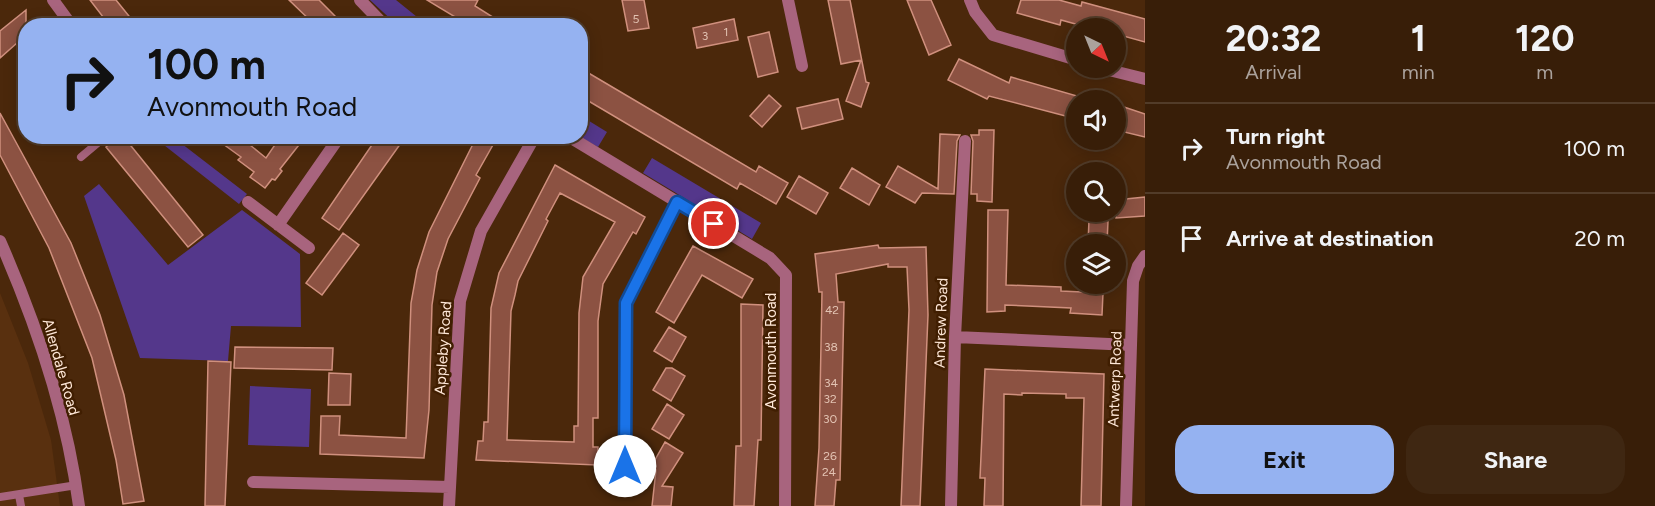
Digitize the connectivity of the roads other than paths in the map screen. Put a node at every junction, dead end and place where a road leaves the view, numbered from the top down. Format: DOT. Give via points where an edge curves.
graph roads {
  1 [pos="53,0"];
  2 [pos="360,0"];
  3 [pos="788,0"];
  4 [pos="970,0"];
  5 [pos="66,18"];
  6 [pos="378,18"];
  7 [pos="1066,57"];
  8 [pos="802,66"];
  9 [pos="1126,74"];
  10 [pos="1145,79"];
  11 [pos="965,141"];
  12 [pos="96,144"];
  13 [pos="334,144"];
  14 [pos="531,144"];
  15 [pos="581,144"];
  16 [pos="81,157"];
  17 [pos="248,202"];
  18 [pos="677,202"];
  19 [pos="278,225"];
  20 [pos="0,241"];
  21 [pos="309,248"];
  22 [pos="1145,256"];
  23 [pos="955,337"];
  24 [pos="1131,345"];
  25 [pos="253,482"];
  26 [pos="76,486"];
  27 [pos="450,487"];
  28 [pos="624,489"];
  29 [pos="19,495"];
  30 [pos="0,497"];
  31 [pos="21,506"];
  32 [pos="79,506"];
  33 [pos="448,506"];
  34 [pos="785,506"];
  35 [pos="951,506"];
  36 [pos="1126,506"];
  1 -- 5 [label="street"];
  2 -- 6 [label="street"];
  3 -- 8 [label="street"];
  4 -- 7 [label="street" via="993,35"];
  9 -- 10 [label="street"];
  11 -- 23 [label="street, Andrew Road"];
  12 -- 16 [label="lane"];
  13 -- 19 [label="street"];
  14 -- 27 [label="street, Appleby Road" via="481,231 460,301"];
  15 -- 18 [label="street, Avonmouth Road"];
  17 -- 19 [label="street"];
  18 -- 28 [label="street" via="626,303"];
  18 -- 34 [label="street, Avonmouth Road" via="770,258 786,275"];
  19 -- 21 [label="street"];
  20 -- 26 [label="street, Allendale Road" via="24,295 50,374"];
  22 -- 24 [label="street, Antwerp Road" via="1133,281"];
  23 -- 24 [label="street"];
  23 -- 35 [label="street, Andrew Road"];
  24 -- 36 [label="street, Antwerp Road"];
  25 -- 27 [label="street"];
  26 -- 29 [label="lane"];
  26 -- 32 [label="street, Allendale Road"];
  27 -- 33 [label="street, Appleby Road"];
  29 -- 30 [label="lane"];
  29 -- 31 [label="lane"];
}
